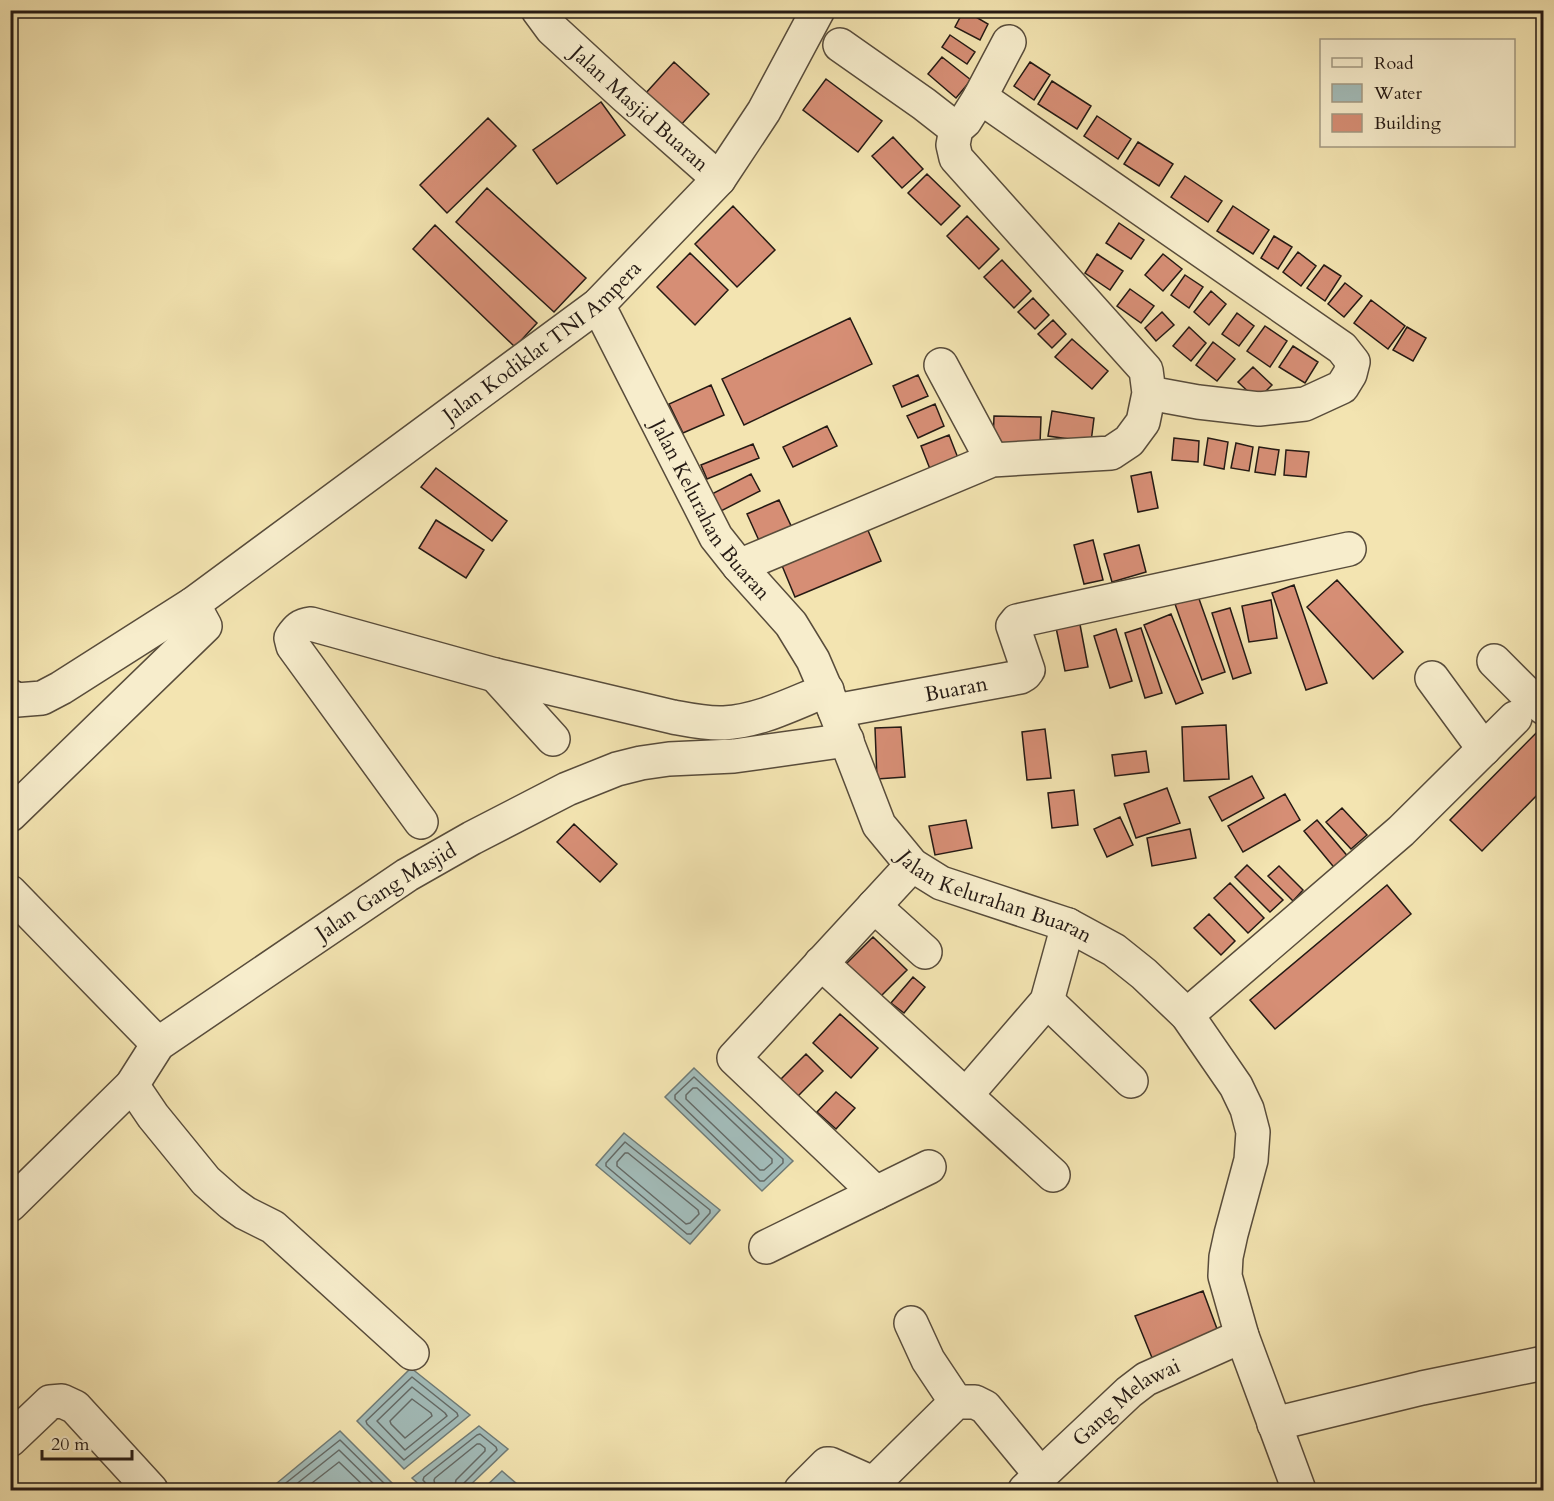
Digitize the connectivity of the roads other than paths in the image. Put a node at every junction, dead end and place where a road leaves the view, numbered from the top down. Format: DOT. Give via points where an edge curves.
graph roads {
  1 [pos="538,10"];
  2 [pos="818,10"];
  3 [pos="1009,42"];
  4 [pos="840,45"];
  5 [pos="980,97"];
  6 [pos="956,129"];
  7 [pos="719,179"];
  8 [pos="598,305"];
  9 [pos="941,365"];
  10 [pos="1149,393"];
  11 [pos="992,460"];
  12 [pos="1349,549"];
  13 [pos="739,566"];
  14 [pos="193,604"];
  15 [pos="1494,661"];
  16 [pos="495,675"];
  17 [pos="1432,678"];
  18 [pos="10,696"];
  19 [pos="836,713"];
  20 [pos="1529,713"];
  21 [pos="553,739"];
  22 [pos="1484,749"];
  23 [pos="10,815"];
  24 [pos="421,822"];
  25 [pos="912,865"];
  26 [pos="10,891"];
  27 [pos="874,906"];
  28 [pos="1068,925"];
  29 [pos="925,952"];
  30 [pos="821,963"];
  31 [pos="1047,1001"];
  32 [pos="1187,1015"];
  33 [pos="158,1044"];
  34 [pos="1131,1081"];
  35 [pos="132,1085"];
  36 [pos="966,1095"];
  37 [pos="929,1167"];
  38 [pos="1053,1175"];
  39 [pos="876,1193"];
  40 [pos="10,1205"];
  41 [pos="766,1247"];
  42 [pos="911,1323"];
  43 [pos="1242,1336"];
  44 [pos="412,1353"];
  45 [pos="1544,1363"];
  46 [pos="956,1402"];
  47 [pos="1274,1424"];
  48 [pos="10,1440"];
  49 [pos="1033,1483"];
  50 [pos="151,1491"];
  51 [pos="801,1491"];
  52 [pos="1299,1491"];
  1 -- 7 [label="street, Jalan Masjid Buaran" via="552,29"];
  2 -- 7 [label="street, Jalan Kodiklat TNI Ampera" via="764,111"];
  3 -- 5 [label="street"];
  4 -- 6 [label="street"];
  5 -- 6 [label="street"];
  5 -- 10 [label="street" via="1342,348 1353,362 1342,387 1305,404 1259,409"];
  6 -- 10 [label="street" via="952,145 956,158 1146,370"];
  7 -- 8 [label="street, Jalan Kodiklat TNI Ampera"];
  8 -- 13 [label="street, Jalan Kelurahan Buaran" via="716,537"];
  8 -- 14 [label="street, Jalan Kodiklat TNI Ampera"];
  9 -- 11 [label="street"];
  10 -- 11 [label="street" via="1143,422 1129,441 1111,453"];
  11 -- 13 [label="street"];
  12 -- 19 [label="street, Buaran" via="1017,621 1013,626 1028,670 1020,677"];
  13 -- 19 [label="street, Jalan Kelurahan Buaran" via="791,624 813,660"];
  14 -- 18 [label="street, Jalan Kodiklat TNI Ampera" via="42,698 17,700"];
  14 -- 23 [label="street" via="205,626"];
  15 -- 20 [label="street" via="1527,695"];
  16 -- 19 [label="street" via="701,722 723,723 770,713"];
  16 -- 21 [label="street"];
  16 -- 24 [label="street" via="311,624 298,628 291,638"];
  17 -- 22 [label="street"];
  19 -- 25 [label="street, Jalan Kelurahan Buaran" via="879,825"];
  19 -- 33 [label="street, Jalan Gang Masjid" via="734,756 641,763 567,789 407,874"];
  20 -- 22 [label="street"];
  22 -- 32 [label="street" via="1401,831"];
  25 -- 27 [label="street"];
  25 -- 28 [label="street, Jalan Kelurahan Buaran" via="941,883"];
  26 -- 33 [label="street"];
  27 -- 29 [label="street"];
  27 -- 30 [label="street"];
  28 -- 31 [label="street"];
  28 -- 32 [label="street, Jalan Kelurahan Buaran" via="1114,950"];
  30 -- 36 [label="street"];
  30 -- 39 [label="street" via="734,1058"];
  31 -- 34 [label="street"];
  31 -- 36 [label="street"];
  32 -- 43 [label="street, Jalan Kelurahan Buaran" via="1236,1086 1253,1132 1251,1160 1224,1276"];
  33 -- 35 [label="street, Jalan Gang Masjid"];
  35 -- 40 [label="street, Jalan Gang Masjid"];
  35 -- 44 [label="street" via="206,1181 245,1214 273,1227"];
  36 -- 38 [label="street"];
  37 -- 39 [label="street"];
  39 -- 41 [label="street"];
  42 -- 46 [label="street" via="928,1360"];
  43 -- 47 [label="street, Jalan Kelurahan Buaran"];
  43 -- 49 [label="street, Gang Melawai" via="1146,1379"];
  45 -- 47 [label="street"];
  46 -- 49 [label="street" via="975,1402 985,1407"];
  46 -- 51 [label="street" via="878,1479 872,1482 827,1464"];
  47 -- 52 [label="street, Jalan Kelurahan Buaran"];
  48 -- 50 [label="street" via="50,1402 62,1401 75,1407"];
}
